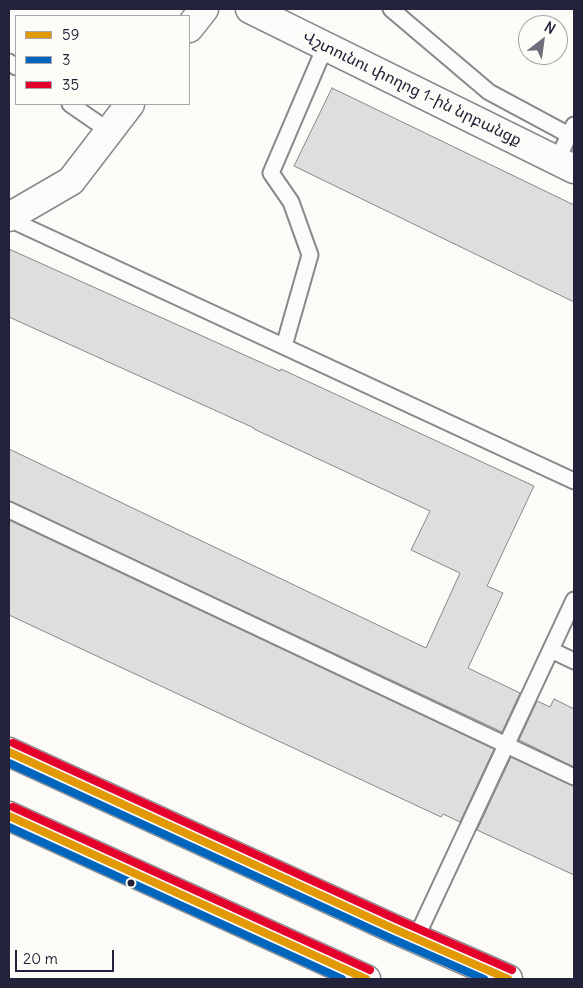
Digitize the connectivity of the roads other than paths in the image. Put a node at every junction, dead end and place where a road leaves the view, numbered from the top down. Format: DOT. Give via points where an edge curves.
graph roads {
  1 [pos="204,9"];
  2 [pos="250,9"];
  3 [pos="391,9"];
  4 [pos="190,27"];
  5 [pos="325,47"];
  6 [pos="71,105"];
  7 [pos="129,105"];
  8 [pos="572,130"];
  9 [pos="109,131"];
  10 [pos="566,164"];
  11 [pos="9,218"];
  12 [pos="284,346"];
  13 [pos="574,481"];
  14 [pos="9,510"];
  15 [pos="574,600"];
  16 [pos="551,650"];
  17 [pos="574,661"];
  18 [pos="506,746"];
  19 [pos="9,752"];
  20 [pos="574,777"];
  21 [pos="9,816"];
  22 [pos="416,938"];
  23 [pos="366,979"];
  24 [pos="508,979"];
  1 -- 4 [label="main road"];
  2 -- 5 [label="main road, Վշտունու փողոց 1-ին նրբանցք"];
  3 -- 8 [label="lane" via="489,92"];
  5 -- 10 [label="main road, Վշտունու փողոց 1-ին նրբանցք"];
  5 -- 12 [label="lane" via="272,173 291,202 310,255"];
  6 -- 9 [label="lane"];
  7 -- 9 [label="main road"];
  8 -- 10 [label="lane"];
  9 -- 11 [label="main road" via="70,182"];
  11 -- 12 [label="lane"];
  12 -- 13 [label="lane"];
  14 -- 18 [label="lane"];
  15 -- 16 [label="lane"];
  16 -- 17 [label="lane"];
  16 -- 18 [label="lane"];
  18 -- 20 [label="lane"];
  18 -- 22 [label="lane"];
  19 -- 22 [label="main road"];
  21 -- 23 [label="main road"];
  22 -- 24 [label="main road"];
}
